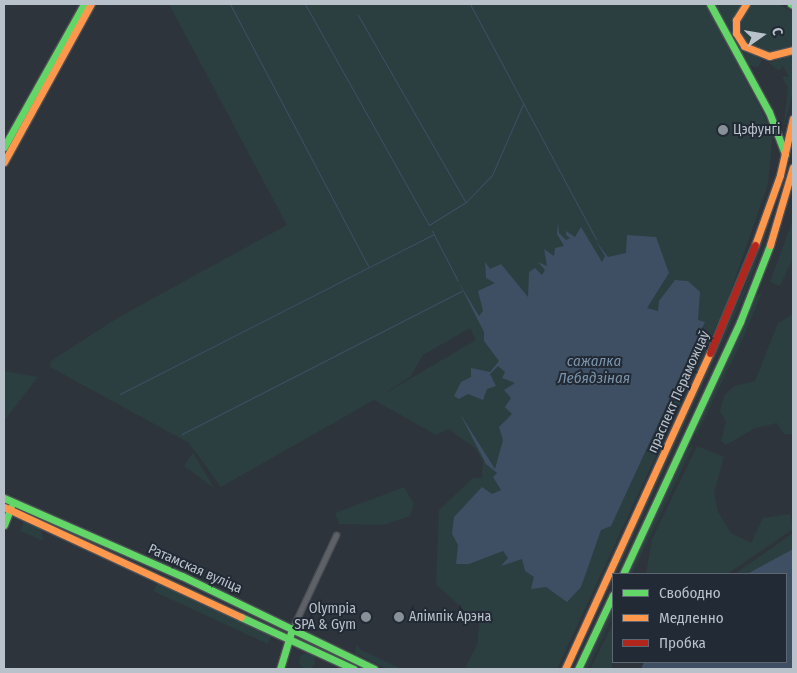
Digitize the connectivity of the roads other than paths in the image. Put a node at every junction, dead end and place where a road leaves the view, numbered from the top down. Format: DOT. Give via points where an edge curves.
graph roads {
  1 [pos="84,4"];
  2 [pos="90,4"];
  3 [pos="710,4"];
  4 [pos="746,4"];
  5 [pos="793,50"];
  6 [pos="793,118"];
  7 [pos="4,147"];
  8 [pos="785,154"];
  9 [pos="4,162"];
  10 [pos="793,167"];
  11 [pos="4,498"];
  12 [pos="13,502"];
  13 [pos="7,508"];
  14 [pos="4,525"];
  15 [pos="336,535"];
  16 [pos="623,573"];
  17 [pos="612,597"];
  18 [pos="292,629"];
  19 [pos="288,638"];
  20 [pos="280,669"];
  21 [pos="354,669"];
  22 [pos="374,669"];
  23 [pos="565,669"];
  24 [pos="578,669"];
  1 -- 7 [label="main road"];
  2 -- 9 [label="main road"];
  3 -- 8 [label="main road" via="769,112"];
  4 -- 5 [label="main road" via="736,20 736,33 744,46 769,56"];
  6 -- 8 [label="main road, праспект Пераможцаў"];
  8 -- 23 [label="main road, праспект Пераможцаў" via="743,281"];
  10 -- 16 [label="main road, праспект Пераможцаў" via="778,224 740,322"];
  11 -- 12 [label="main road, Ратамская вуліца"];
  12 -- 13 [label="main road"];
  12 -- 18 [label="main road, Ратамская вуліца"];
  13 -- 14 [label="main road"];
  13 -- 19 [label="main road, Ратамская вуліца"];
  15 -- 18 [label="street"];
  17 -- 24 [label="main road"];
  18 -- 19 [label="main road"];
  18 -- 22 [label="main road, Ратамская вуліца"];
  19 -- 20 [label="main road"];
  19 -- 21 [label="main road, Ратамская вуліца"];
}
